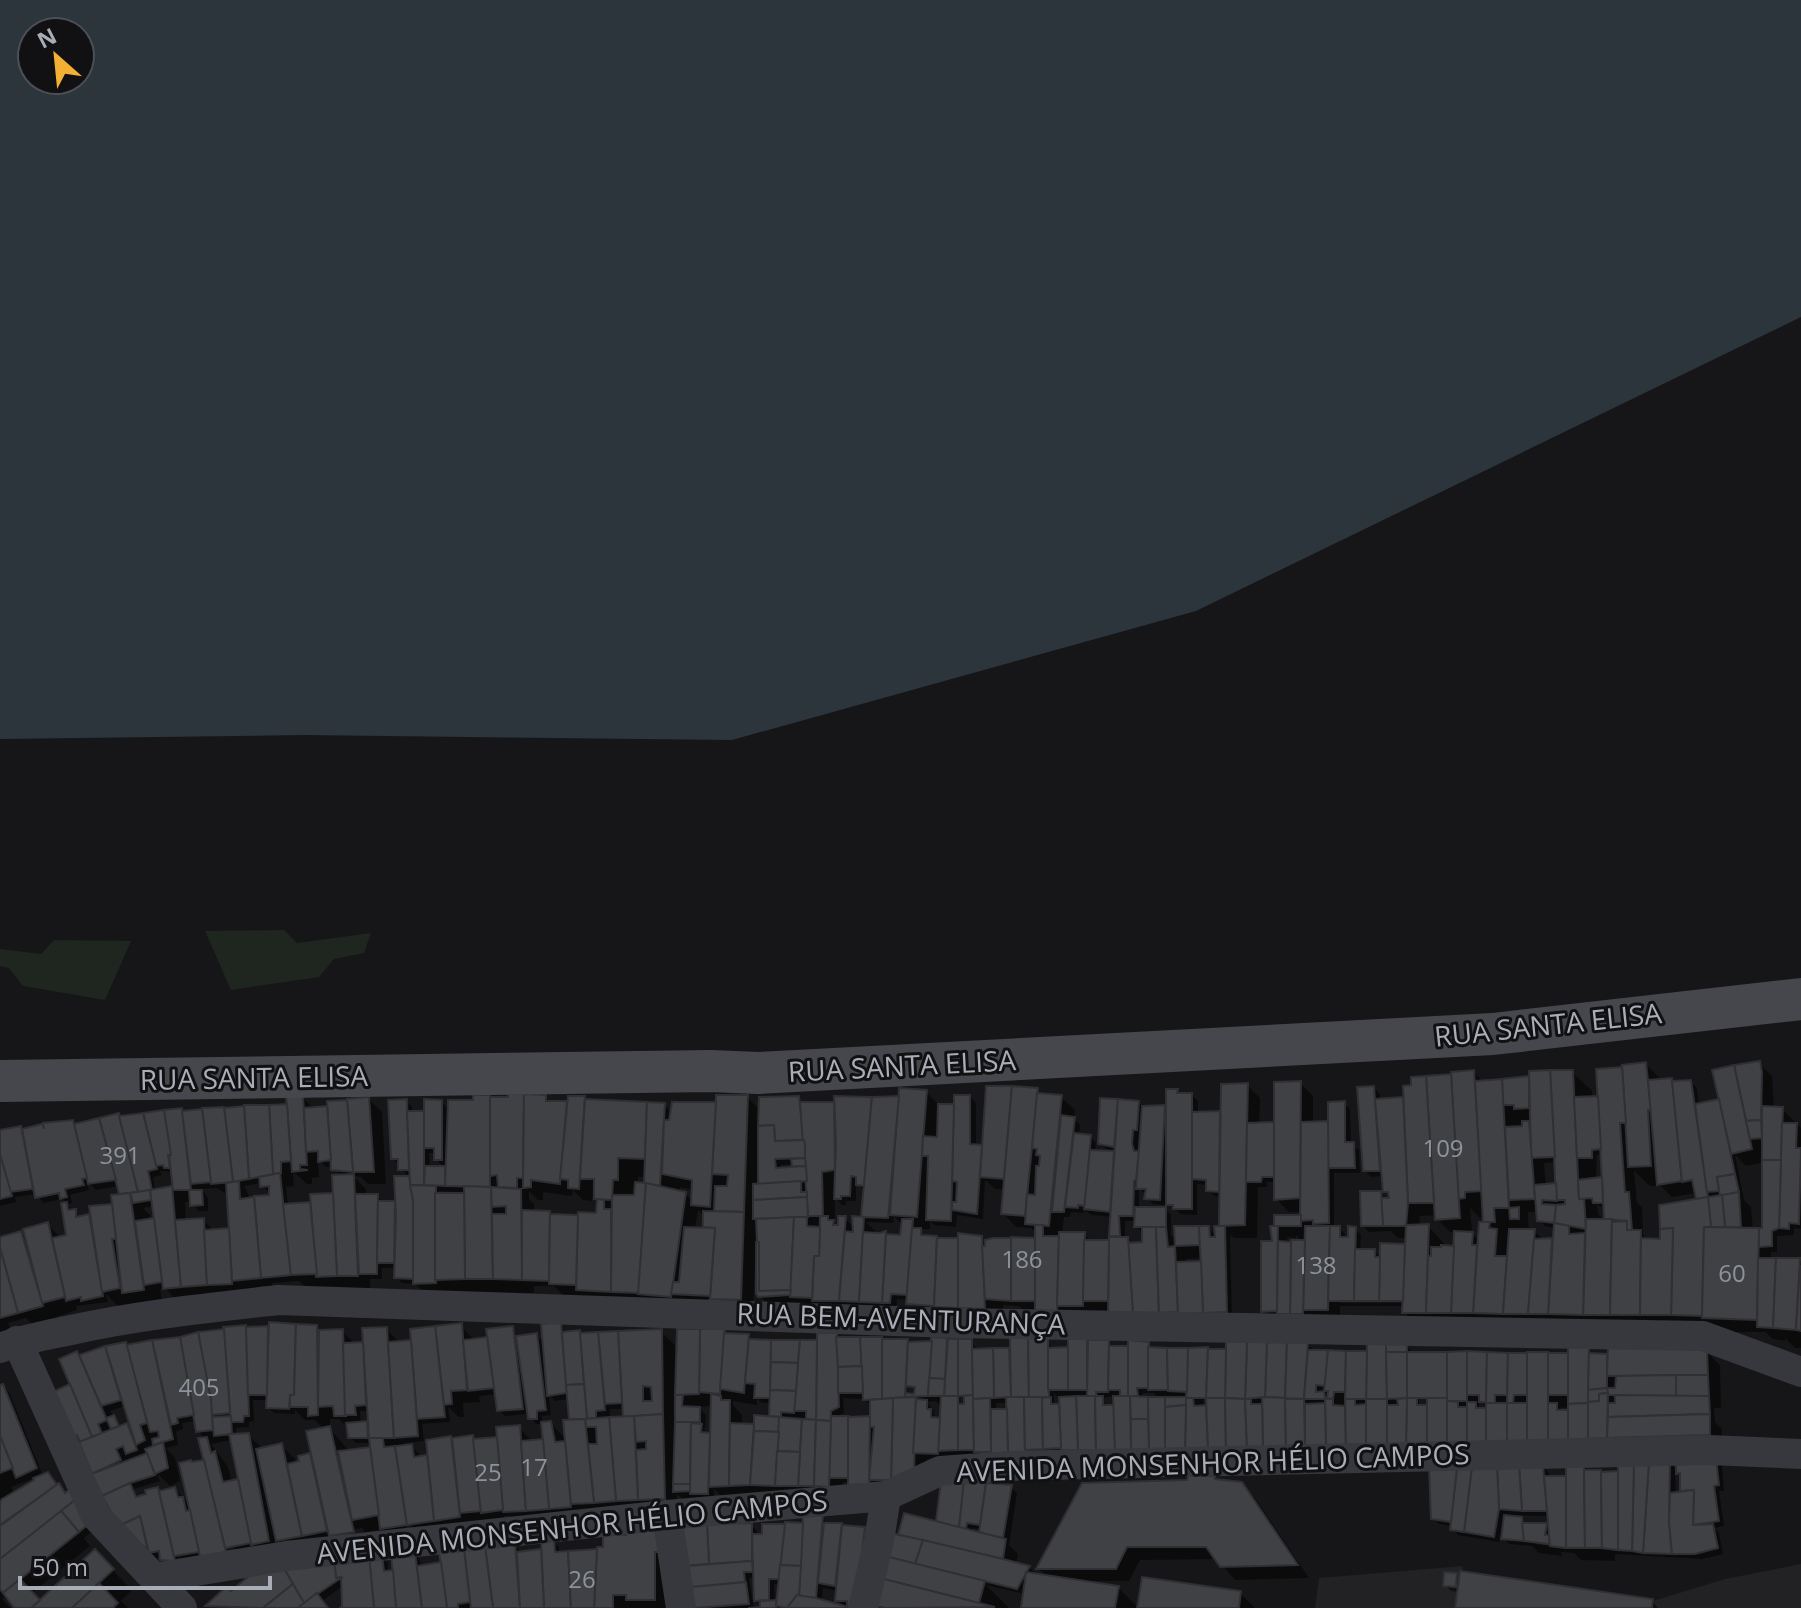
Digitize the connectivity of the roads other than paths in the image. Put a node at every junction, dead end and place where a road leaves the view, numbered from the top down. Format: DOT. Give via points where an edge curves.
graph roads {
  1 [pos="1801,999"];
  2 [pos="0,1081"];
  3 [pos="8,1345"];
  4 [pos="1801,1372"];
  5 [pos="1801,1454"];
  6 [pos="886,1496"];
  7 [pos="667,1515"];
  8 [pos="154,1578"];
  9 [pos="182,1608"];
  10 [pos="681,1608"];
  11 [pos="863,1608"];
  1 -- 2 [label="main road, RUA SANTA ELISA" via="1493,1034 758,1073"];
  3 -- 4 [label="street, RUA BEM-AVENTURANÇA" via="170,1312 278,1300 955,1323 1703,1336"];
  3 -- 8 [label="street" via="96,1516"];
  5 -- 6 [label="street, AVENIDA MONSENHOR HÉLIO CAMPOS" via="1709,1450 1010,1466 940,1471"];
  6 -- 7 [label="street, AVENIDA MONSENHOR HÉLIO CAMPOS"];
  6 -- 11 [label="street"];
  7 -- 8 [label="street, AVENIDA MONSENHOR HÉLIO CAMPOS" via="286,1556"];
  7 -- 10 [label="street"];
  8 -- 9 [label="street"];
}
